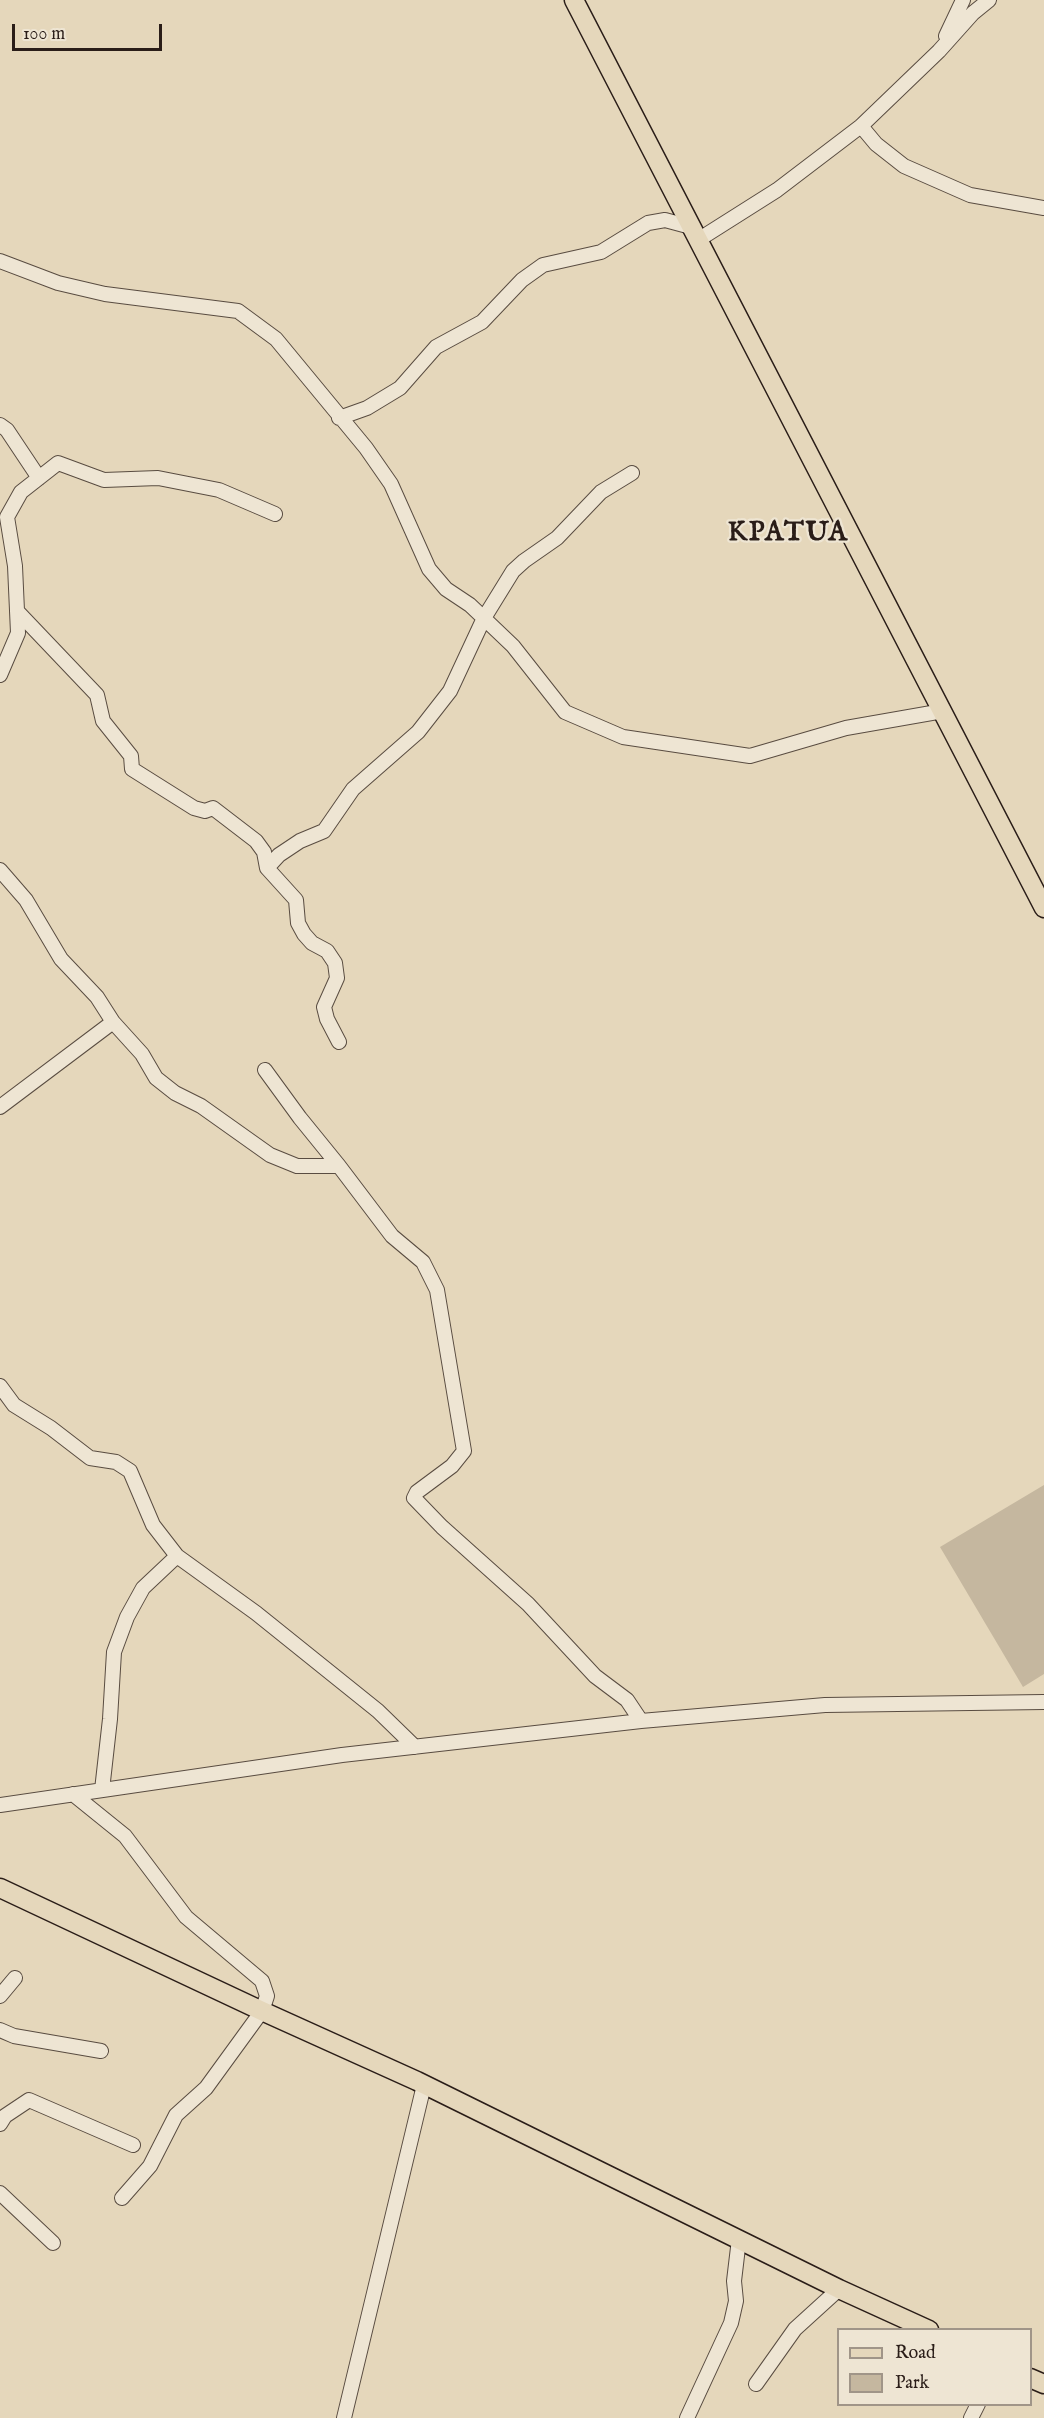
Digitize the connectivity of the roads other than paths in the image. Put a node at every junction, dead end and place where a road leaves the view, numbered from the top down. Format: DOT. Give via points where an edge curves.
graph roads {
  1 [pos="574,0"];
  2 [pos="963,0"];
  3 [pos="989,0"];
  4 [pos="939,51"];
  5 [pos="861,126"];
  6 [pos="1044,208"];
  7 [pos="694,233"];
  8 [pos="0,261"];
  9 [pos="339,418"];
  10 [pos="0,425"];
  11 [pos="632,473"];
  12 [pos="39,478"];
  13 [pos="275,514"];
  14 [pos="17,611"];
  15 [pos="484,618"];
  16 [pos="0,675"];
  17 [pos="943,711"];
  18 [pos="267,868"];
  19 [pos="0,870"];
  20 [pos="1044,908"];
  21 [pos="113,1022"];
  22 [pos="339,1042"];
  23 [pos="265,1070"];
  24 [pos="0,1107"];
  25 [pos="339,1166"];
  26 [pos="0,1386"];
  27 [pos="177,1556"];
  28 [pos="1044,1702"];
  29 [pos="641,1721"];
  30 [pos="415,1747"];
  31 [pos="102,1790"];
  32 [pos="73,1794"];
  33 [pos="0,1805"];
  34 [pos="0,1888"];
  35 [pos="15,1978"];
  36 [pos="0,1996"];
  37 [pos="262,2012"];
  38 [pos="0,2030"];
  39 [pos="101,2051"];
  40 [pos="424,2085"];
  41 [pos="0,2124"];
  42 [pos="132,2145"];
  43 [pos="0,2194"];
  44 [pos="122,2198"];
  45 [pos="739,2239"];
  46 [pos="53,2243"];
  47 [pos="838,2289"];
  48 [pos="925,2328"];
  49 [pos="756,2384"];
  50 [pos="344,2418"];
  51 [pos="687,2418"];
  1 -- 7 [label="main road"];
  2 -- 4 [label="street"];
  3 -- 4 [label="street"];
  4 -- 5 [label="street"];
  5 -- 6 [label="street" via="904,166 970,195"];
  5 -- 7 [label="street" via="777,190"];
  7 -- 9 [label="street" via="665,220 648,223 601,252 543,265 522,280 482,322 436,347 400,388 367,408"];
  7 -- 17 [label="main road"];
  8 -- 9 [label="street" via="58,283 105,294 238,311 276,339"];
  9 -- 15 [label="street" via="391,484 429,569 446,589"];
  10 -- 12 [label="street"];
  11 -- 15 [label="street" via="601,492 557,538 513,571"];
  12 -- 13 [label="street" via="58,463 104,480 158,478 219,490"];
  12 -- 14 [label="street" via="21,492 7,517"];
  14 -- 16 [label="street" via="18,633"];
  14 -- 18 [label="street" via="97,695 103,721 131,756 132,769 194,808 213,808 222,814 256,842 264,852"];
  15 -- 17 [label="street" via="513,646 564,712 623,737 750,756 846,728"];
  15 -- 18 [label="street" via="450,691 418,732 352,789 324,831 293,846"];
  17 -- 20 [label="main road"];
  18 -- 22 [label="street" via="296,900 298,924 304,934 327,951 335,963 337,978 324,1007"];
  19 -- 21 [label="street" via="26,900 61,959 97,997"];
  21 -- 24 [label="street"];
  21 -- 25 [label="street" via="142,1054 156,1078 270,1155 297,1166"];
  23 -- 25 [label="street"];
  25 -- 29 [label="street" via="392,1236 423,1262 437,1290 464,1450 452,1466 414,1498 528,1604 595,1676 627,1700"];
  26 -- 27 [label="street" via="14,1405 90,1458 116,1462 130,1471 153,1525"];
  27 -- 30 [label="street" via="256,1613 378,1711"];
  27 -- 31 [label="street" via="143,1588 114,1652"];
  28 -- 29 [label="street" via="825,1705"];
  29 -- 30 [label="street"];
  30 -- 31 [label="street"];
  31 -- 32 [label="street"];
  32 -- 33 [label="street"];
  32 -- 37 [label="street" via="124,1836 186,1917 262,1981 267,1996"];
  34 -- 37 [label="main road"];
  35 -- 36 [label="street"];
  37 -- 40 [label="main road"];
  37 -- 44 [label="street" via="206,2088 176,2115 156,2159"];
  38 -- 39 [label="street"];
  40 -- 45 [label="main road"];
  40 -- 50 [label="street"];
  41 -- 42 [label="street" via="29,2100"];
  43 -- 46 [label="street"];
  45 -- 47 [label="main road"];
  45 -- 51 [label="street" via="731,2323"];
  47 -- 48 [label="main road"];
  47 -- 49 [label="street" via="795,2329"];
}
